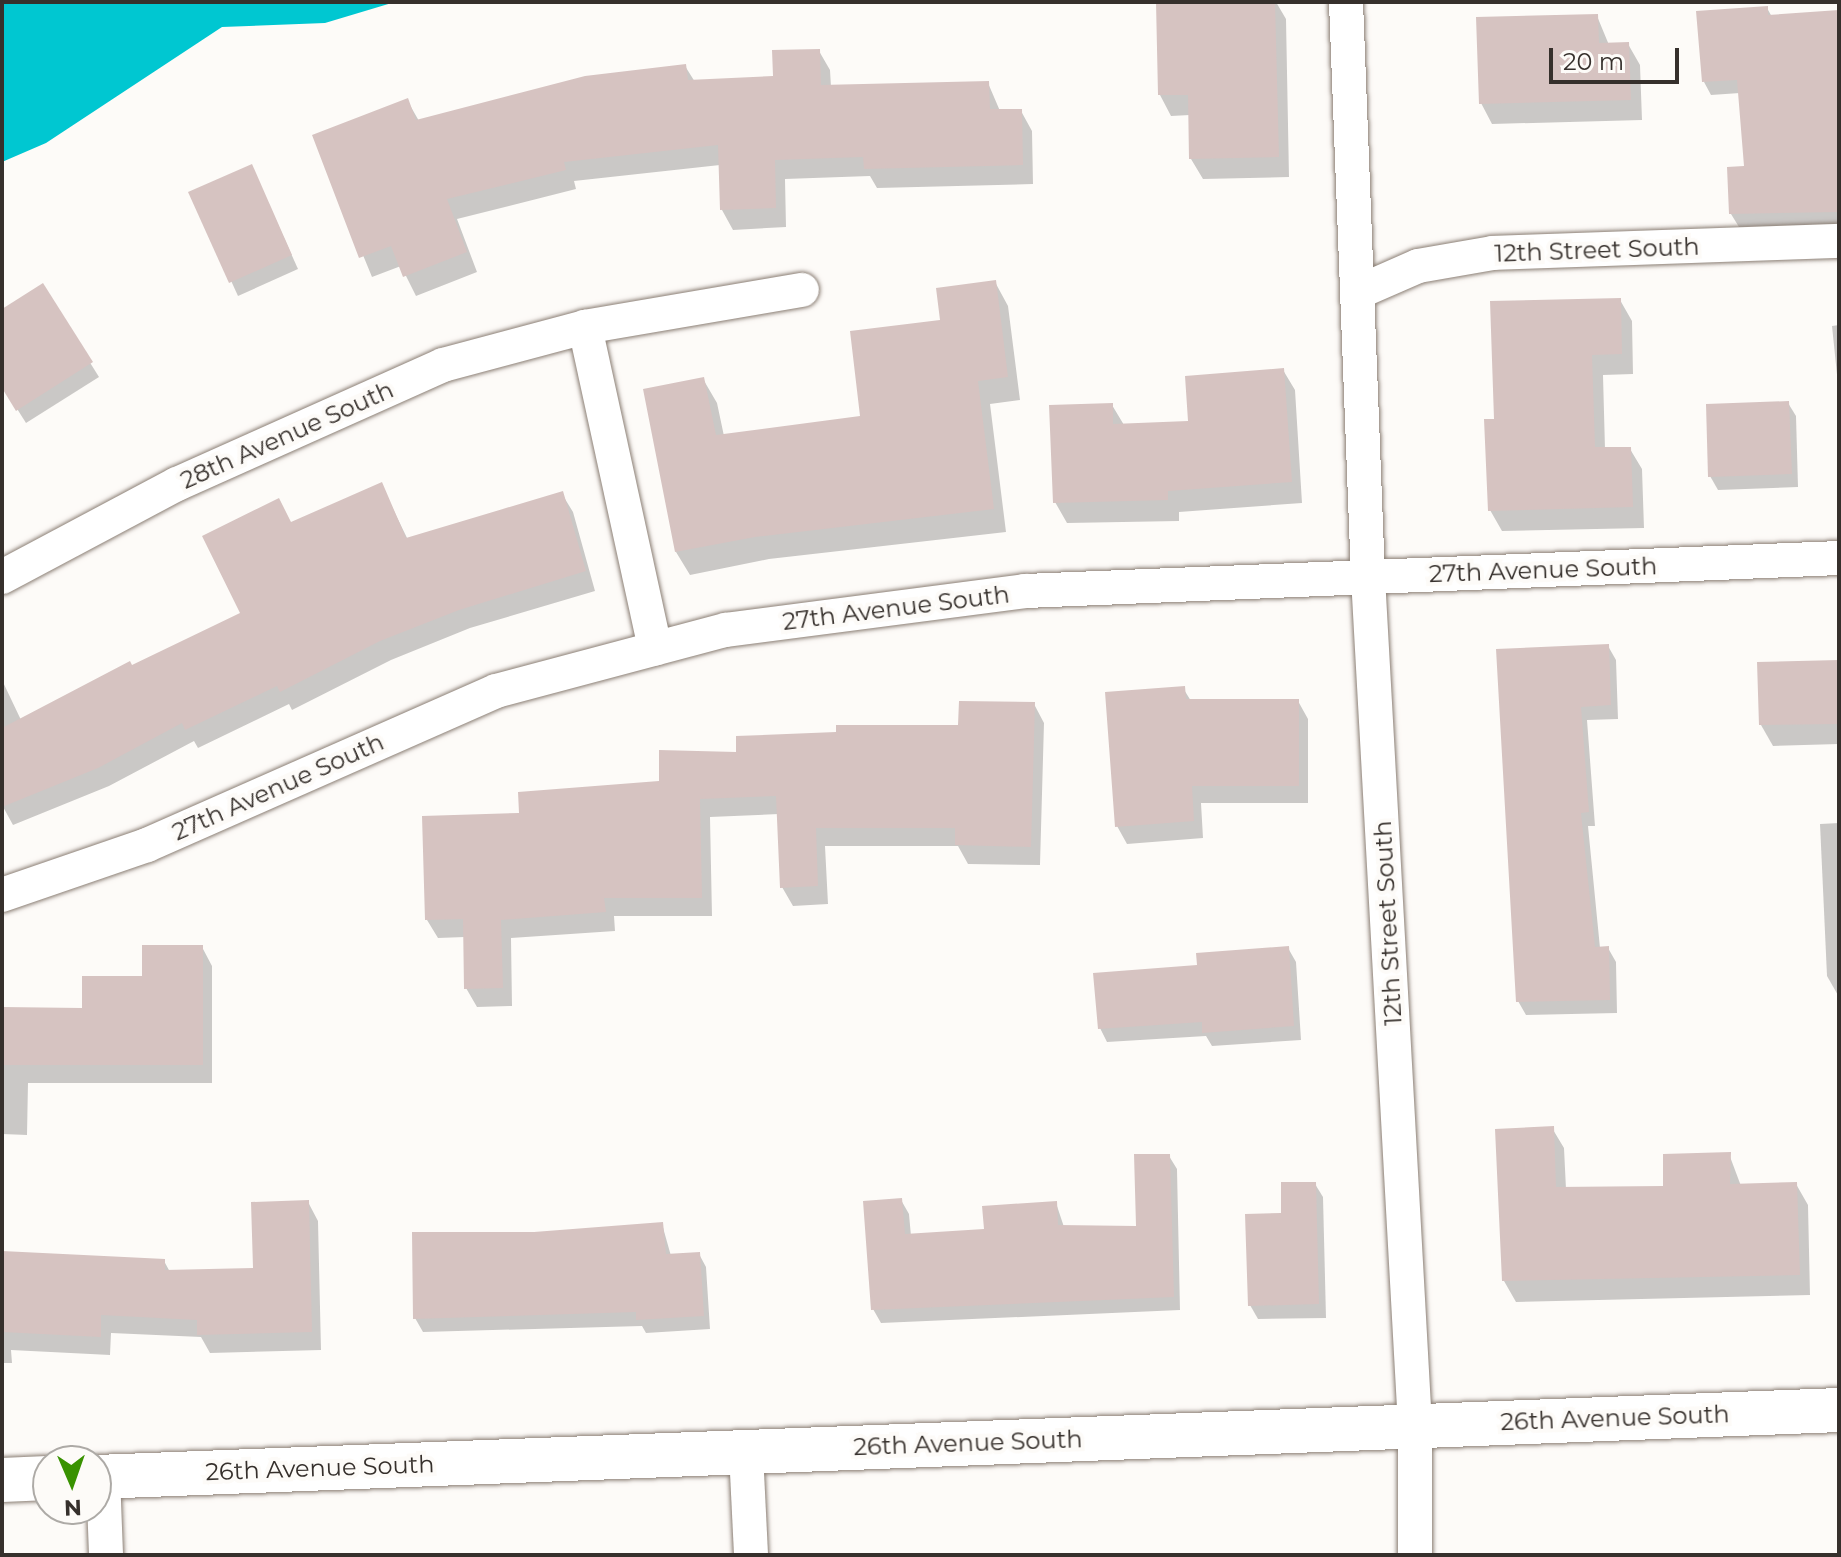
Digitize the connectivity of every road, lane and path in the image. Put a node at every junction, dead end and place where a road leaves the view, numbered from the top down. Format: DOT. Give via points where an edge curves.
graph roads {
  1 [pos="1346,2"];
  2 [pos="1839,241"];
  3 [pos="802,290"];
  4 [pos="1361,291"];
  5 [pos="585,327"];
  6 [pos="1839,558"];
  7 [pos="2,577"];
  8 [pos="1368,577"];
  9 [pos="655,648"];
  10 [pos="2,895"];
  11 [pos="1839,1410"];
  12 [pos="1415,1426"];
  13 [pos="746,1452"];
  14 [pos="112,1476"];
  15 [pos="32,1479"];
  16 [pos="2,1480"];
  17 [pos="103,1525"];
  18 [pos="106,1555"];
  19 [pos="751,1555"];
  20 [pos="1415,1555"];
  1 -- 4 [label="street, 12th Street South"];
  2 -- 4 [label="street, 12th Street South" via="1493,253 1418,266"];
  3 -- 5 [label="street, 28th Avenue South"];
  4 -- 8 [label="street, 12th Street South"];
  5 -- 7 [label="street, 28th Avenue South" via="443,365 177,484"];
  5 -- 9 [label="street"];
  6 -- 8 [label="street, 27th Avenue South"];
  8 -- 9 [label="street, 27th Avenue South" via="1025,591 726,630"];
  8 -- 12 [label="street, 12th Street South"];
  9 -- 10 [label="street, 27th Avenue South" via="496,691 147,845"];
  11 -- 12 [label="street, 26th Avenue South"];
  12 -- 13 [label="street, 26th Avenue South"];
  12 -- 20 [label="street, 12th Street South"];
  13 -- 14 [label="street, 26th Avenue South"];
  13 -- 19 [label="street"];
  15 -- 16 [label="street"];
  17 -- 18 [label="street"];
}
